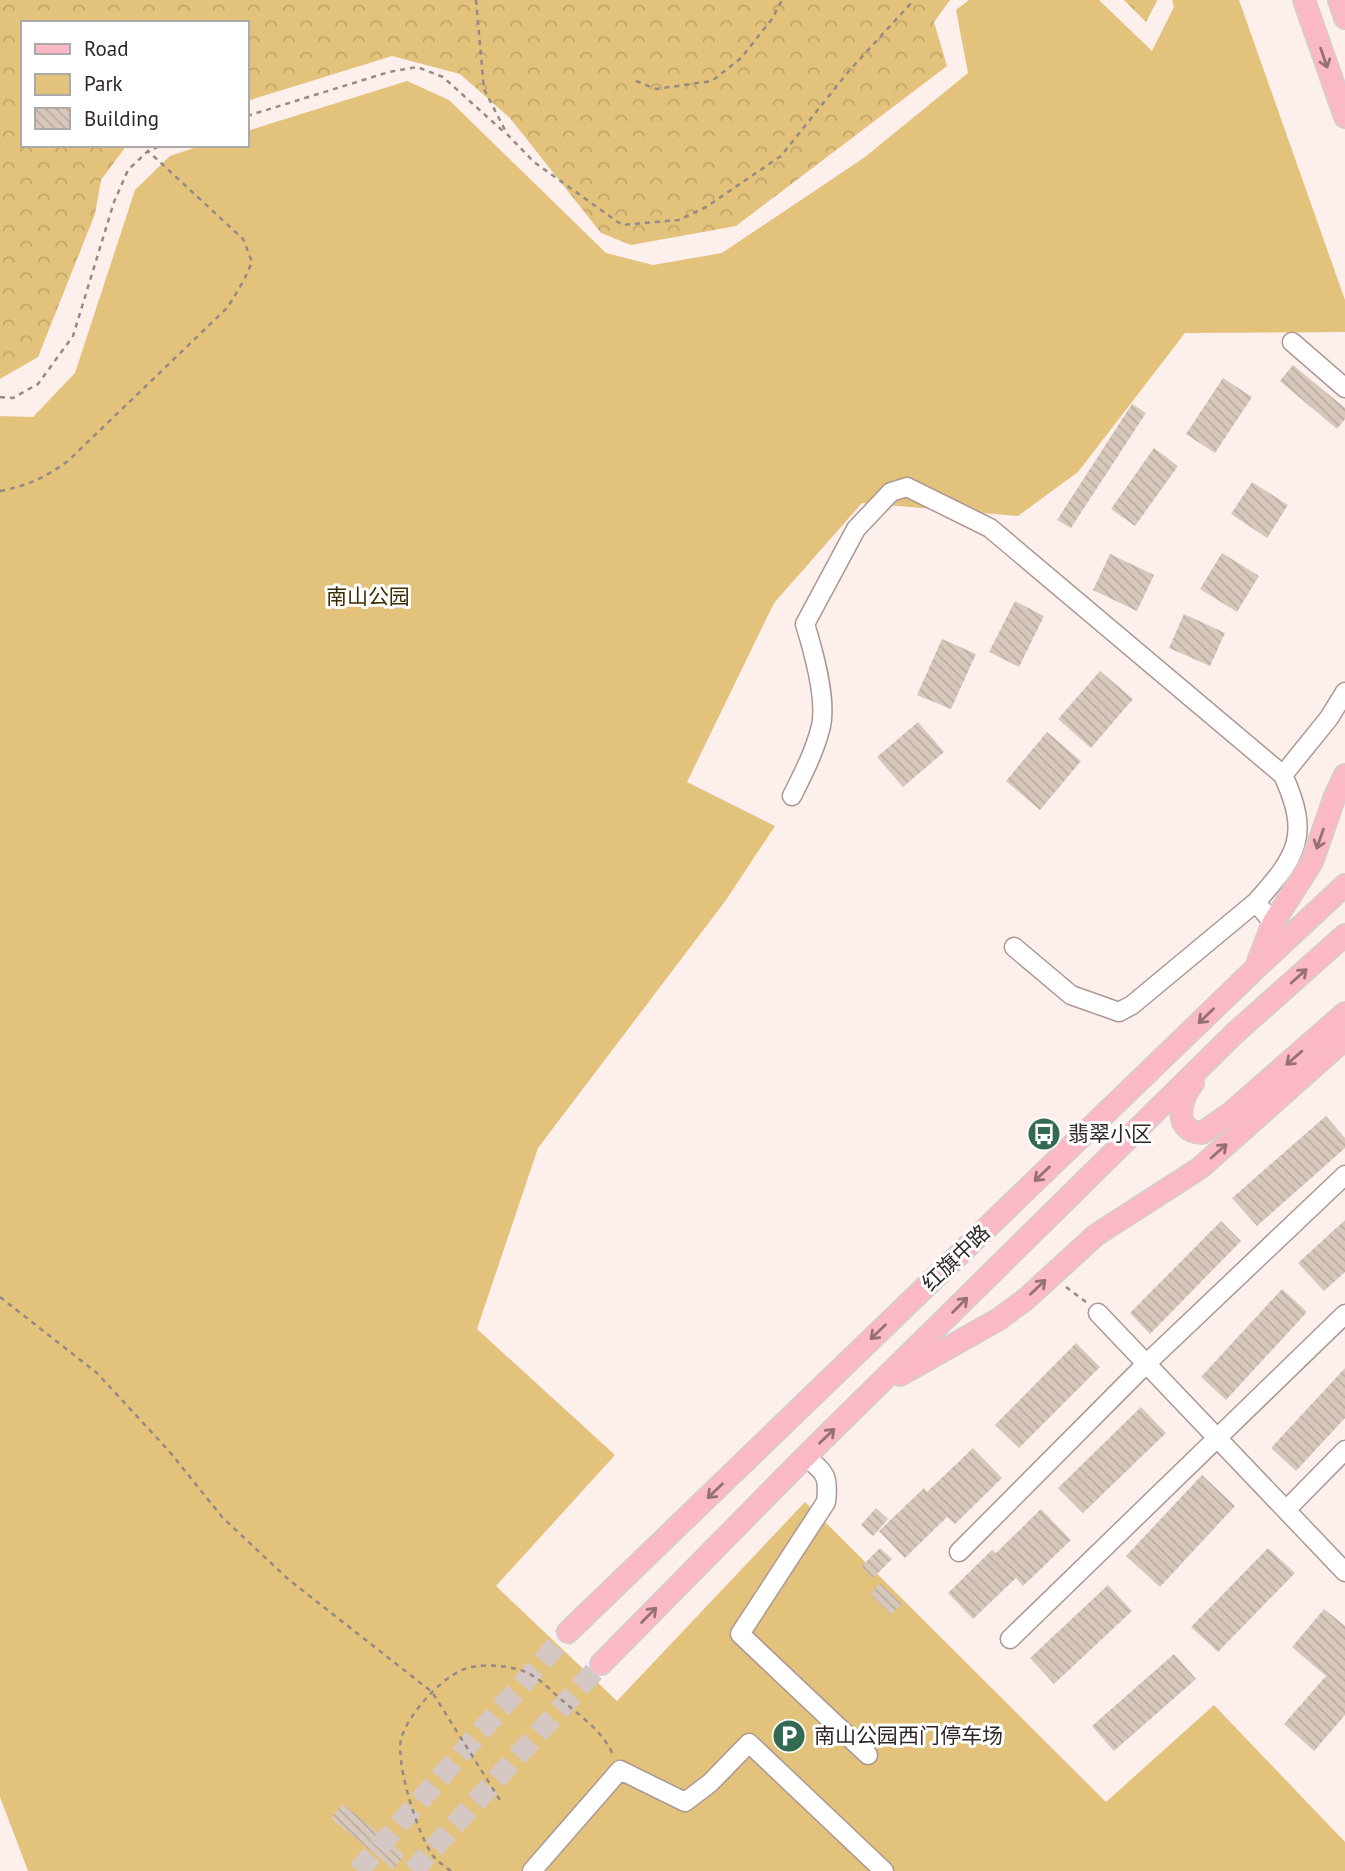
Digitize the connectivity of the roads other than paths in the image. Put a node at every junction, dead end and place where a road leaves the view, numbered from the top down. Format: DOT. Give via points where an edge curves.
graph roads {
  1 [pos="1304,0"];
  2 [pos="1339,0"];
  3 [pos="1345,18"];
  4 [pos="1345,117"];
  5 [pos="1292,342"];
  6 [pos="1345,388"];
  7 [pos="1345,692"];
  8 [pos="1283,775"];
  9 [pos="1345,775"];
  10 [pos="792,796"];
  11 [pos="1345,885"];
  12 [pos="1256,902"];
  13 [pos="1273,923"];
  14 [pos="1345,935"];
  15 [pos="1014,947"];
  16 [pos="1255,969"];
  17 [pos="1345,1013"];
  18 [pos="1234,1033"];
  19 [pos="1345,1039"];
  20 [pos="1345,1175"];
  21 [pos="1098,1313"];
  22 [pos="1345,1314"];
  23 [pos="1146,1364"];
  24 [pos="877,1388"];
  25 [pos="1217,1438"];
  26 [pos="1345,1450"];
  27 [pos="806,1457"];
  28 [pos="1286,1510"];
  29 [pos="959,1552"];
  30 [pos="1345,1572"];
  31 [pos="568,1632"];
  32 [pos="1010,1639"];
  33 [pos="601,1664"];
  34 [pos="868,1755"];
  35 [pos="532,1871"];
  36 [pos="884,1871"];
  1 -- 4 [label="main road, one-way"];
  2 -- 3 [label="main road"];
  5 -- 6 [label="street"];
  7 -- 8 [label="street"];
  8 -- 10 [label="street" via="990,528 907,486 891,492 856,529 805,624 818,665 822,723"];
  8 -- 12 [label="street" via="1299,833 1297,845 1283,871"];
  9 -- 13 [label="main road, one-way" via="1312,862"];
  11 -- 16 [label="main road, 红旗中路"];
  12 -- 13 [label="street"];
  12 -- 15 [label="street" via="1118,1012 1071,995"];
  13 -- 16 [label="main road"];
  18 -- 14 [label="main road, 红旗中路, one-way"];
  16 -- 31 [label="main road, 红旗中路, one-way"];
  17 -- 18 [label="main road, one-way" via="1217,1124 1202,1133 1194,1132 1182,1122 1185,1094"];
  24 -- 18 [label="main road, 红旗中路, one-way"];
  24 -- 19 [label="main road, one-way" via="1026,1299 1096,1235 1200,1168"];
  20 -- 23 [label="street"];
  21 -- 23 [label="street"];
  22 -- 25 [label="street"];
  23 -- 25 [label="street"];
  23 -- 29 [label="street"];
  27 -- 24 [label="main road, 红旗中路, one-way"];
  25 -- 28 [label="street"];
  25 -- 32 [label="street"];
  26 -- 28 [label="street"];
  33 -- 27 [label="main road, 红旗中路, one-way"];
  27 -- 34 [label="street" via="820,1468 828,1483 826,1502 740,1634"];
  28 -- 30 [label="street"];
  35 -- 36 [label="street" via="620,1770 685,1802 749,1743"];
}
